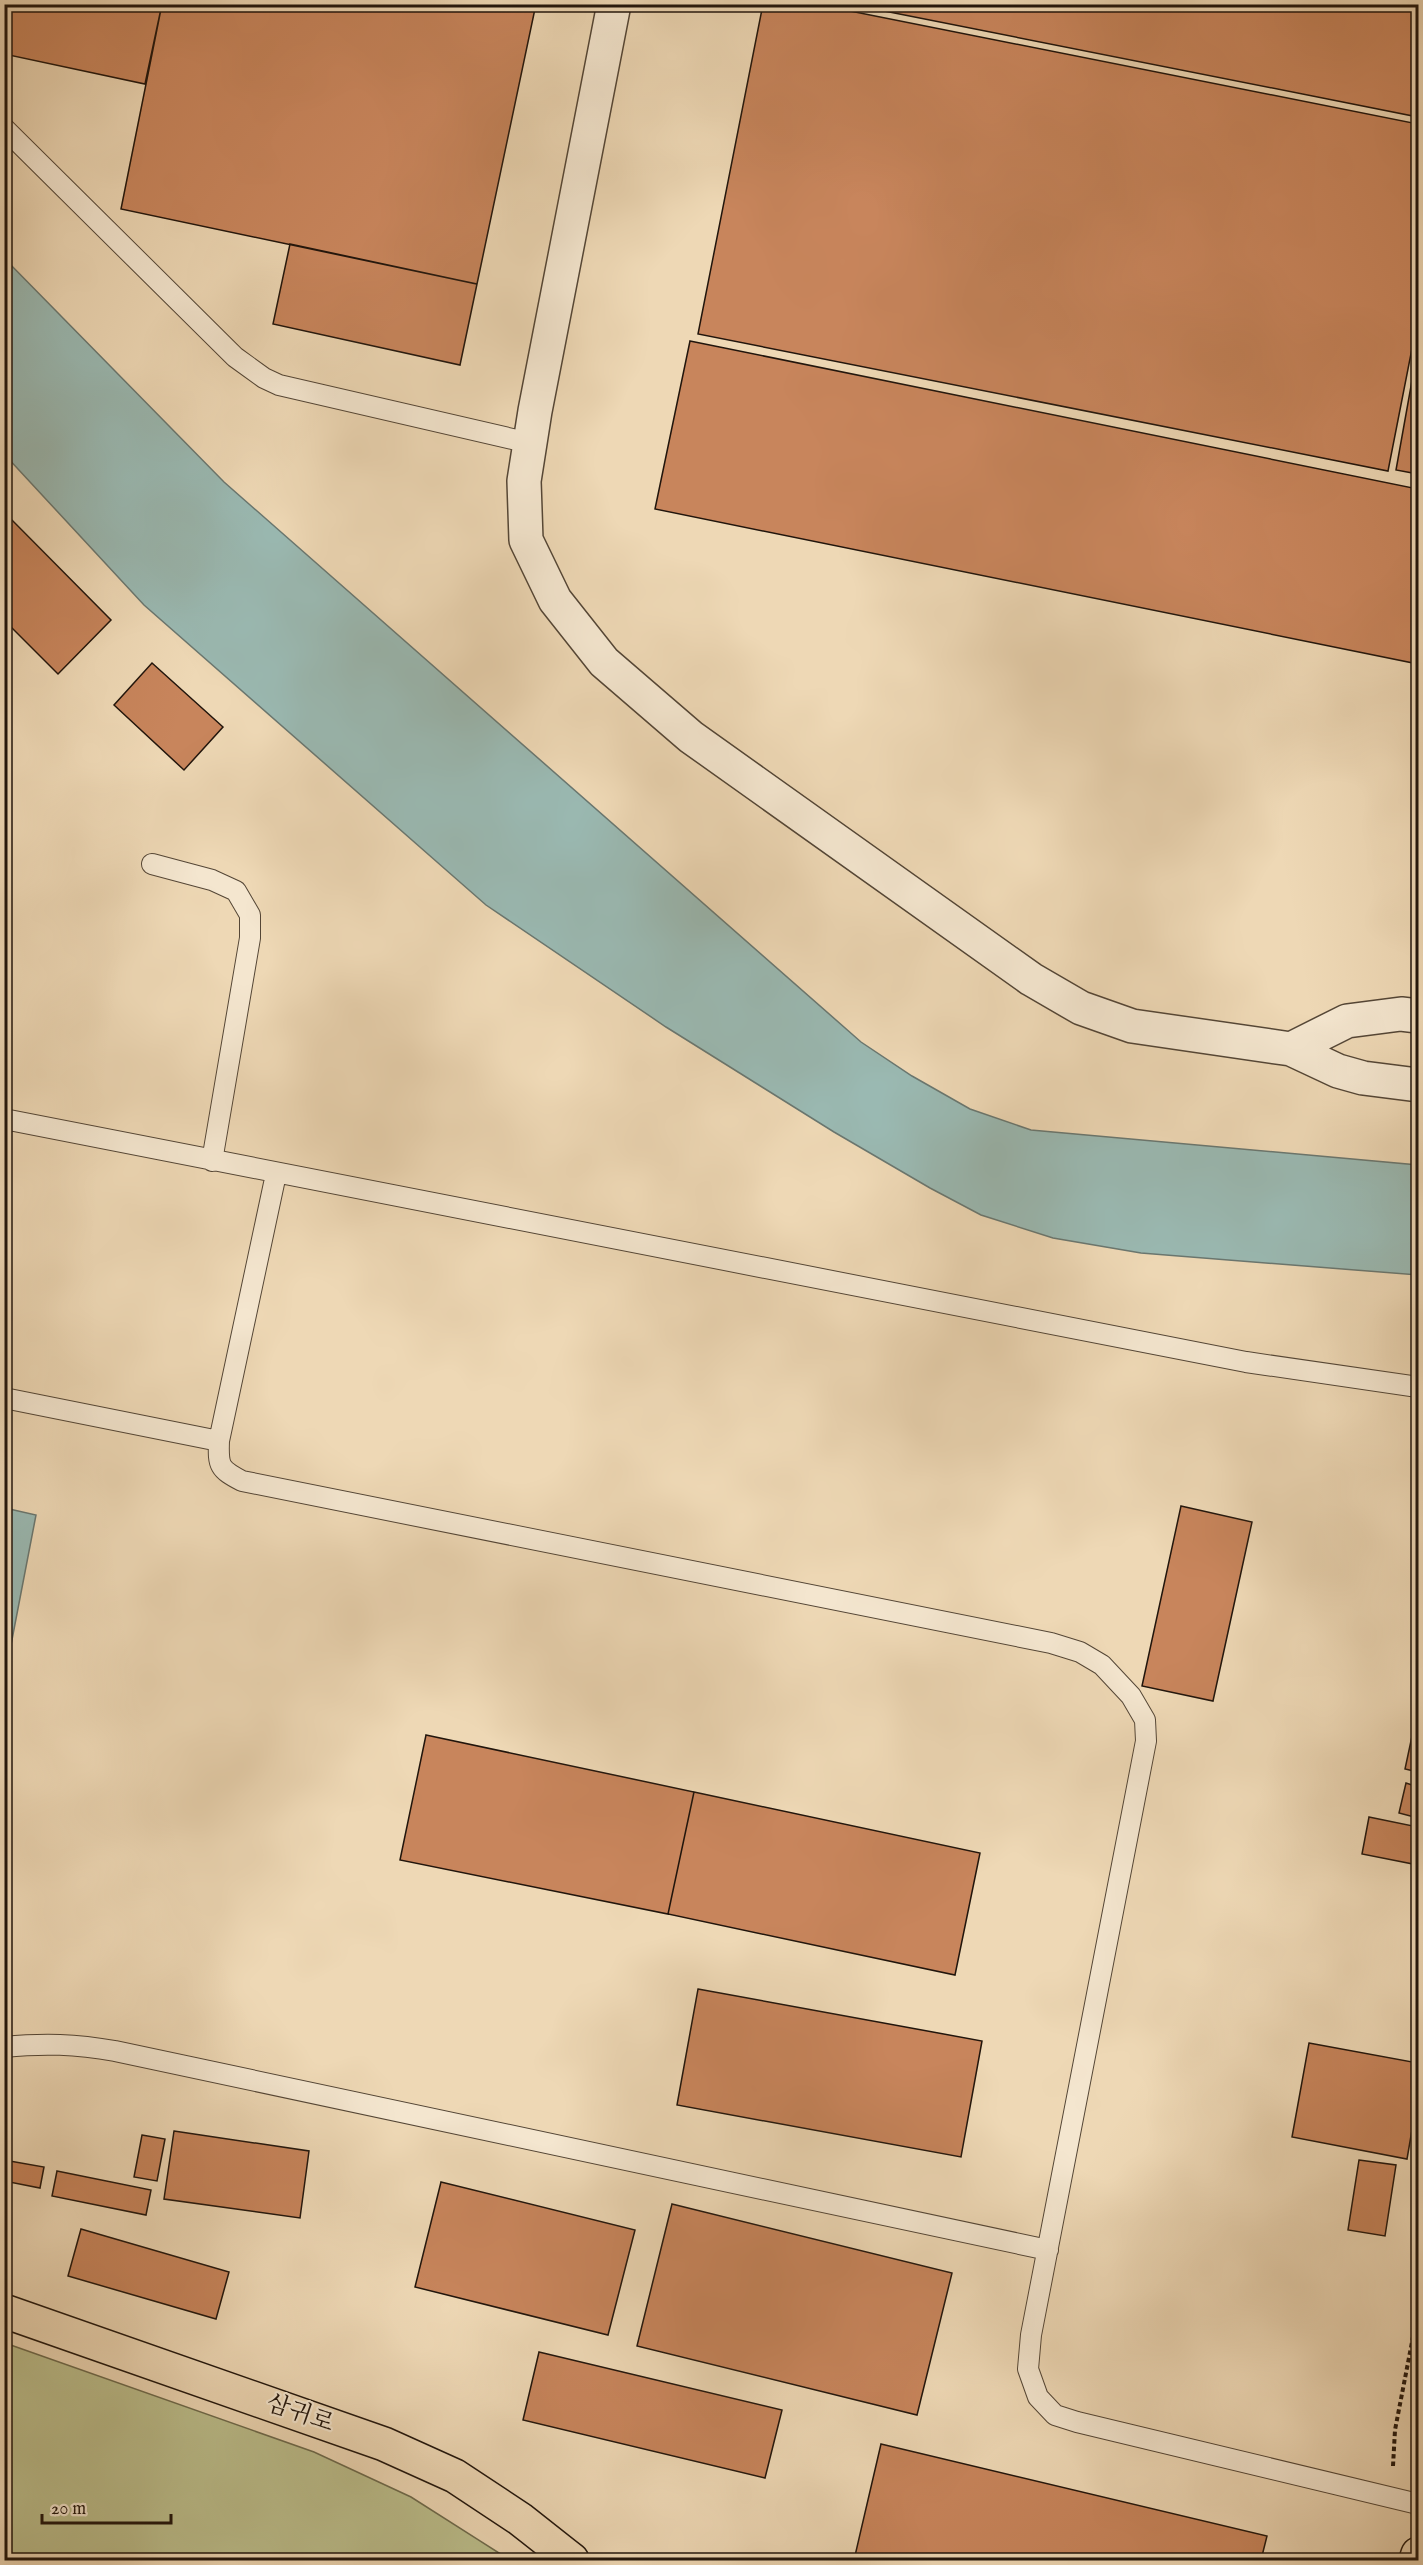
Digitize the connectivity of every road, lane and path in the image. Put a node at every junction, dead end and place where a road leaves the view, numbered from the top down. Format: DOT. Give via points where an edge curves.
graph roads {
  1 [pos="614,4"];
  2 [pos="4,128"];
  3 [pos="530,443"];
  4 [pos="152,864"];
  5 [pos="1419,1016"];
  6 [pos="1291,1049"];
  7 [pos="1419,1085"];
  8 [pos="4,1119"];
  9 [pos="212,1161"];
  10 [pos="276,1174"];
  11 [pos="1419,1387"];
  12 [pos="4,1398"];
  13 [pos="219,1441"];
  14 [pos="4,2047"];
  15 [pos="1048,2250"];
  16 [pos="4,2311"];
  17 [pos="1419,2311"];
  18 [pos="1392,2498"];
  19 [pos="1419,2504"];
  20 [pos="1419,2554"];
  21 [pos="572,2560"];
  22 [pos="1416,2560"];
  1 -- 3 [label="street"];
  2 -- 3 [label="lane" via="235,357 264,378 279,385"];
  3 -- 6 [label="street" via="524,481 526,540 555,600 604,663 691,737 1031,979 1081,1008 1131,1026"];
  4 -- 9 [label="lane" via="212,880 236,891 250,915 250,938"];
  5 -- 6 [label="street" via="1401,1014 1347,1021"];
  6 -- 7 [label="street" via="1338,1071"];
  8 -- 9 [label="lane"];
  9 -- 10 [label="lane"];
  10 -- 11 [label="lane" via="1235,1360"];
  10 -- 13 [label="lane"];
  12 -- 13 [label="lane"];
  13 -- 15 [label="lane" via="218,1460 224,1471 242,1481 1051,1643 1080,1652 1102,1665 1131,1696 1145,1720 1146,1741"];
  14 -- 15 [label="lane" via="76,2044 115,2051"];
  15 -- 18 [label="lane" via="1028,2368 1038,2397 1055,2415"];
  16 -- 21 [label="main road, 삼귀로" via="384,2444 455,2476"];
  17 -- 18 [label="path" via="1395,2430"];
  18 -- 19 [label="lane"];
  20 -- 22 [label="main road"];
}
